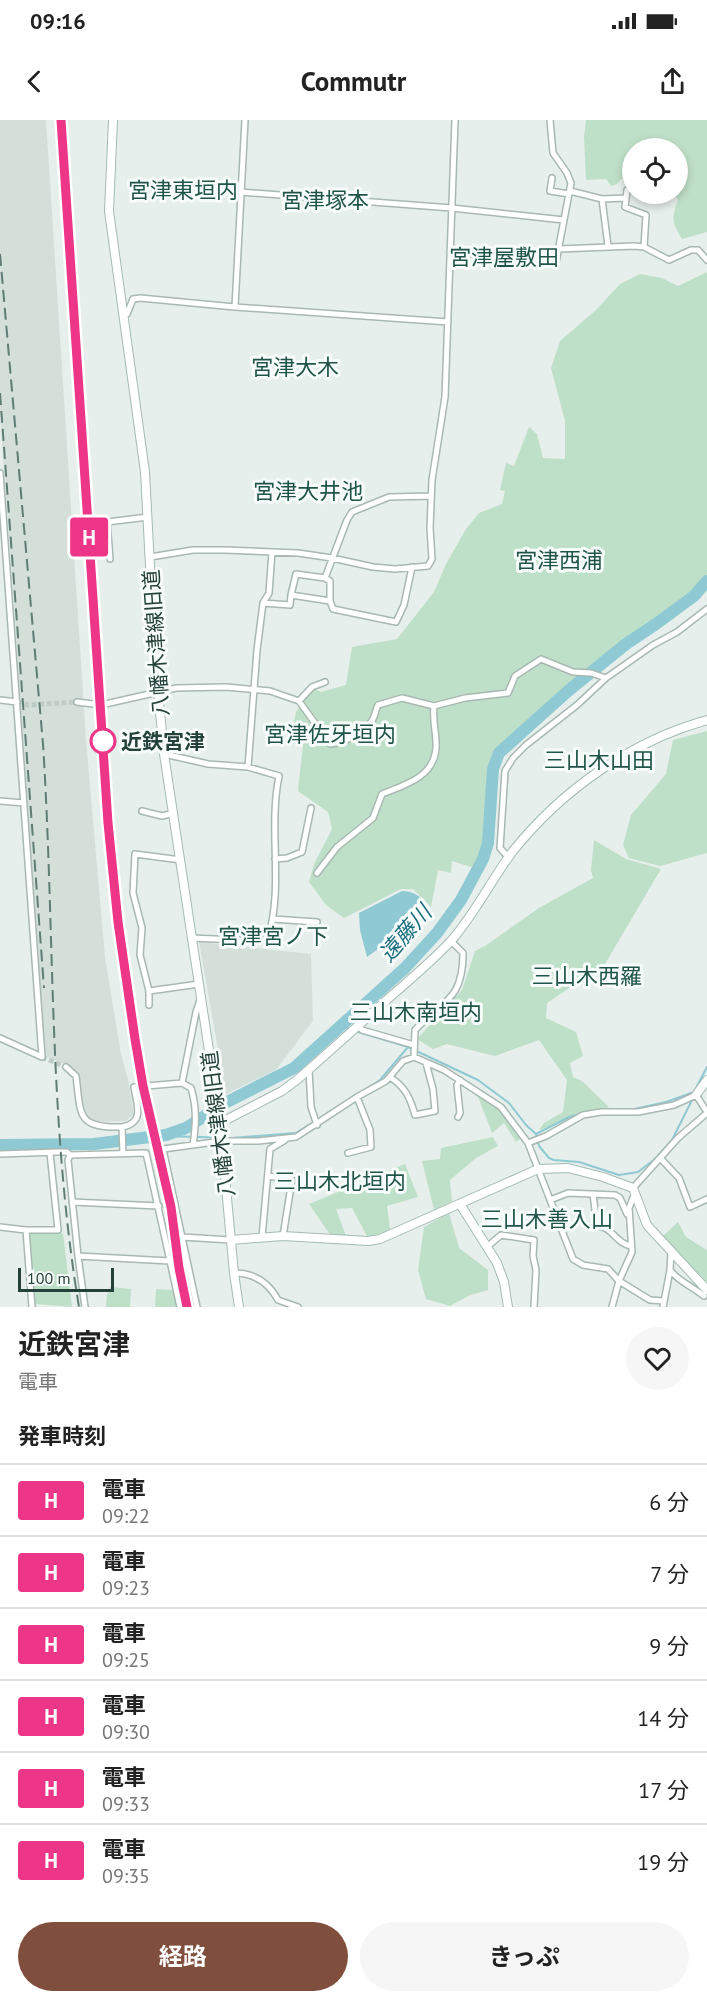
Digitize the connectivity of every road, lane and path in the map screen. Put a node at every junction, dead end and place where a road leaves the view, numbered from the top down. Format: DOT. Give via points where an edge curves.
graph roads {
  1 [pos="113,120"];
  2 [pos="245,120"];
  3 [pos="455,120"];
  4 [pos="550,120"];
  5 [pos="552,178"];
  6 [pos="241,192"];
  7 [pos="569,193"];
  8 [pos="622,198"];
  9 [pos="602,199"];
  10 [pos="626,204"];
  11 [pos="452,208"];
  12 [pos="564,220"];
  13 [pos="608,246"];
  14 [pos="644,247"];
  15 [pos="559,249"];
  16 [pos="450,251"];
  17 [pos="707,260"];
  18 [pos="235,307"];
  19 [pos="123,316"];
  20 [pos="448,322"];
  21 [pos="0,473"];
  22 [pos="431,496"];
  23 [pos="148,517"];
  24 [pos="272,552"];
  25 [pos="150,557"];
  26 [pos="332,558"];
  27 [pos="110,559"];
  28 [pos="412,567"];
  29 [pos="325,578"];
  30 [pos="0,588"];
  31 [pos="8,588"];
  32 [pos="291,595"];
  33 [pos="330,602"];
  34 [pos="263,603"];
  35 [pos="707,609"];
  36 [pos="606,678"];
  37 [pos="325,682"];
  38 [pos="255,689"];
  39 [pos="158,693"];
  40 [pos="0,700"];
  41 [pos="299,701"];
  42 [pos="17,702"];
  43 [pos="78,702"];
  44 [pos="434,706"];
  45 [pos="707,720"];
  46 [pos="164,754"];
  47 [pos="248,767"];
  48 [pos="0,801"];
  49 [pos="24,803"];
  50 [pos="311,808"];
  51 [pos="142,811"];
  52 [pos="174,813"];
  53 [pos="509,858"];
  54 [pos="274,859"];
  55 [pos="181,860"];
  56 [pos="317,873"];
  57 [pos="273,919"];
  58 [pos="317,922"];
  59 [pos="191,938"];
  60 [pos="451,940"];
  61 [pos="199,984"];
  62 [pos="149,991"];
  63 [pos="202,997"];
  64 [pos="149,1005"];
  65 [pos="358,1026"];
  66 [pos="0,1038"];
  67 [pos="414,1051"];
  68 [pos="426,1063"];
  69 [pos="66,1067"];
  70 [pos="309,1070"];
  71 [pos="390,1077"];
  72 [pos="460,1080"];
  73 [pos="707,1080"];
  74 [pos="182,1083"];
  75 [pos="696,1095"];
  76 [pos="357,1097"];
  77 [pos="707,1112"];
  78 [pos="458,1117"];
  79 [pos="220,1119"];
  80 [pos="317,1125"];
  81 [pos="122,1127"];
  82 [pos="285,1138"];
  83 [pos="222,1141"];
  84 [pos="528,1143"];
  85 [pos="193,1145"];
  86 [pos="50,1153"];
  87 [pos="123,1153"];
  88 [pos="348,1153"];
  89 [pos="0,1155"];
  90 [pos="70,1155"];
  91 [pos="661,1159"];
  92 [pos="538,1169"];
  93 [pos="268,1176"];
  94 [pos="634,1191"];
  95 [pos="592,1194"];
  96 [pos="707,1199"];
  97 [pos="550,1200"];
  98 [pos="72,1202"];
  99 [pos="460,1204"];
  100 [pos="159,1206"];
  101 [pos="629,1218"];
  102 [pos="0,1227"];
  103 [pos="26,1230"];
  104 [pos="283,1236"];
  105 [pos="182,1237"];
  106 [pos="262,1237"];
  107 [pos="231,1240"];
  108 [pos="488,1246"];
  109 [pos="631,1246"];
  110 [pos="671,1252"];
  111 [pos="78,1256"];
  112 [pos="170,1261"];
  113 [pos="670,1270"];
  114 [pos="234,1273"];
  115 [pos="619,1281"];
  116 [pos="705,1293"];
  117 [pos="664,1304"];
  118 [pos="32,1307"];
  119 [pos="85,1307"];
  120 [pos="180,1307"];
  121 [pos="197,1307"];
  122 [pos="239,1307"];
  123 [pos="298,1307"];
  124 [pos="507,1307"];
  125 [pos="534,1307"];
  126 [pos="612,1307"];
  1 -- 19 [label="street, 八幡木津線旧道" via="109,211"];
  2 -- 6 [label="street"];
  3 -- 11 [label="street"];
  4 -- 7 [label="street" via="553,153 571,183"];
  5 -- 7 [label="street" via="550,191"];
  6 -- 11 [label="street"];
  6 -- 18 [label="street"];
  7 -- 9 [label="street"];
  7 -- 12 [label="street"];
  8 -- 9 [label="street"];
  9 -- 13 [label="street"];
  10 -- 14 [label="street" via="646,215"];
  11 -- 12 [label="street"];
  11 -- 16 [label="street"];
  12 -- 15 [label="street"];
  13 -- 14 [label="street"];
  13 -- 15 [label="street"];
  14 -- 17 [label="street" via="669,260 698,250"];
  15 -- 16 [label="street" via="552,264"];
  16 -- 20 [label="street"];
  18 -- 19 [label="street" via="135,298"];
  18 -- 20 [label="street"];
  19 -- 23 [label="street, 八幡木津線旧道"];
  20 -- 22 [label="street" via="445,397"];
  21 -- 31 [label="street"];
  22 -- 26 [label="street" via="388,497 352,512"];
  22 -- 28 [label="street" via="432,559 428,566"];
  23 -- 25 [label="street, 八幡木津線旧道"];
  23 -- 27 [label="street" via="107,522"];
  24 -- 25 [label="street" via="193,550"];
  24 -- 26 [label="street"];
  24 -- 34 [label="street" via="269,593"];
  25 -- 39 [label="street, 八幡木津線旧道"];
  26 -- 28 [label="street" via="373,567"];
  26 -- 29 [label="street"];
  28 -- 33 [label="street" via="396,622 333,609"];
  29 -- 32 [label="street" via="296,574"];
  29 -- 33 [label="street" via="330,581"];
  30 -- 31 [label="street"];
  31 -- 42 [label="street"];
  32 -- 33 [label="street"];
  32 -- 34 [label="street" via="290,604"];
  34 -- 38 [label="street"];
  35 -- 36 [label="street"];
  36 -- 44 [label="street" via="573,672 542,659 515,676 508,693"];
  36 -- 53 [label="street" via="526,745 505,771 500,848"];
  37 -- 41 [label="street" via="312,687"];
  38 -- 39 [label="street" via="176,688"];
  38 -- 41 [label="street"];
  38 -- 47 [label="street"];
  39 -- 43 [label="street" via="101,705"];
  39 -- 46 [label="street, 八幡木津線旧道"];
  40 -- 42 [label="street"];
  41 -- 44 [label="street" via="330,744 343,743 356,735 372,720 378,705 402,698"];
  42 -- 49 [label="street"];
  44 -- 56 [label="street" via="436,749 430,765 420,779 382,794 373,818 337,847"];
  45 -- 53 [label="street" via="654,740 591,776 550,810"];
  46 -- 47 [label="street" via="208,764"];
  46 -- 52 [label="street, 八幡木津線旧道"];
  47 -- 54 [label="street" via="279,776"];
  48 -- 49 [label="street"];
  49 -- 66 [label="street" via="42,1057"];
  50 -- 54 [label="street" via="302,852"];
  51 -- 52 [label="street" via="162,816"];
  52 -- 55 [label="street, 八幡木津線旧道"];
  53 -- 60 [label="street"];
  54 -- 57 [label="street"];
  55 -- 59 [label="street, 八幡木津線旧道"];
  55 -- 62 [label="street" via="135,854 133,892 142,928 140,955"];
  57 -- 58 [label="street"];
  57 -- 59 [label="street" via="268,939 262,941"];
  59 -- 61 [label="street, 八幡木津線旧道"];
  60 -- 65 [label="street"];
  60 -- 67 [label="street" via="464,953 460,985 414,1030"];
  61 -- 62 [label="street"];
  61 -- 63 [label="street, 八幡木津線旧道"];
  62 -- 64 [label="street"];
  63 -- 74 [label="street"];
  63 -- 79 [label="street, 八幡木津線旧道"];
  65 -- 67 [label="street"];
  65 -- 70 [label="street"];
  67 -- 68 [label="street"];
  67 -- 71 [label="street"];
  68 -- 71 [label="street" via="435,1112 415,1115 410,1097"];
  68 -- 72 [label="street"];
  69 -- 81 [label="street" via="76,1076 83,1117 101,1127"];
  70 -- 79 [label="street" via="282,1090"];
  70 -- 80 [label="street" via="311,1107"];
  71 -- 76 [label="street"];
  72 -- 78 [label="street"];
  72 -- 84 [label="street" via="501,1107"];
  73 -- 75 [label="street"];
  74 -- 81 [label="street" via="134,1087 137,1120"];
  74 -- 85 [label="street" via="191,1088 196,1114"];
  75 -- 77 [label="street"];
  75 -- 84 [label="street" via="674,1105 638,1112 583,1115"];
  76 -- 80 [label="street"];
  76 -- 88 [label="street" via="370,1130 370,1147"];
  77 -- 91 [label="street"];
  79 -- 83 [label="street, 八幡木津線旧道"];
  80 -- 82 [label="street" via="296,1137"];
  81 -- 87 [label="street"];
  82 -- 83 [label="street"];
  82 -- 93 [label="street" via="270,1149"];
  83 -- 85 [label="street"];
  83 -- 107 [label="street, 八幡木津線旧道"];
  84 -- 92 [label="street"];
  85 -- 105 [label="street" via="164,1149"];
  86 -- 89 [label="street"];
  86 -- 90 [label="street"];
  86 -- 103 [label="street" via="58,1230"];
  87 -- 90 [label="street"];
  87 -- 100 [label="street" via="146,1153"];
  90 -- 98 [label="street"];
  91 -- 94 [label="street"];
  91 -- 96 [label="street" via="679,1178 690,1207"];
  92 -- 94 [label="street" via="568,1168 603,1177"];
  92 -- 97 [label="street"];
  92 -- 99 [label="street"];
  93 -- 104 [label="street" via="292,1180"];
  93 -- 106 [label="street"];
  94 -- 101 [label="street"];
  94 -- 110 [label="street" via="647,1225"];
  95 -- 97 [label="street" via="568,1193"];
  95 -- 101 [label="street" via="620,1198"];
  95 -- 109 [label="street" via="597,1226 606,1227 624,1245"];
  97 -- 115 [label="street" via="573,1259 583,1265 608,1269"];
  98 -- 100 [label="street"];
  98 -- 111 [label="street"];
  99 -- 104 [label="street" via="396,1233 368,1241"];
  99 -- 108 [label="street"];
  100 -- 112 [label="street"];
  101 -- 109 [label="street"];
  102 -- 103 [label="street"];
  103 -- 118 [label="street"];
  104 -- 106 [label="street"];
  105 -- 107 [label="street"];
  105 -- 121 [label="street"];
  106 -- 107 [label="street"];
  107 -- 114 [label="street, 八幡木津線旧道"];
  108 -- 124 [label="street" via="504,1282"];
  108 -- 125 [label="street" via="501,1235 534,1240"];
  109 -- 115 [label="street"];
  110 -- 113 [label="street"];
  110 -- 116 [label="street"];
  111 -- 112 [label="street"];
  111 -- 119 [label="street"];
  112 -- 120 [label="street"];
  113 -- 116 [label="street" via="678,1280"];
  113 -- 117 [label="street"];
  114 -- 122 [label="street, 八幡木津線旧道"];
  114 -- 123 [label="street" via="256,1277 272,1288 278,1300"];
  115 -- 117 [label="street"];
  115 -- 126 [label="street"];
}
